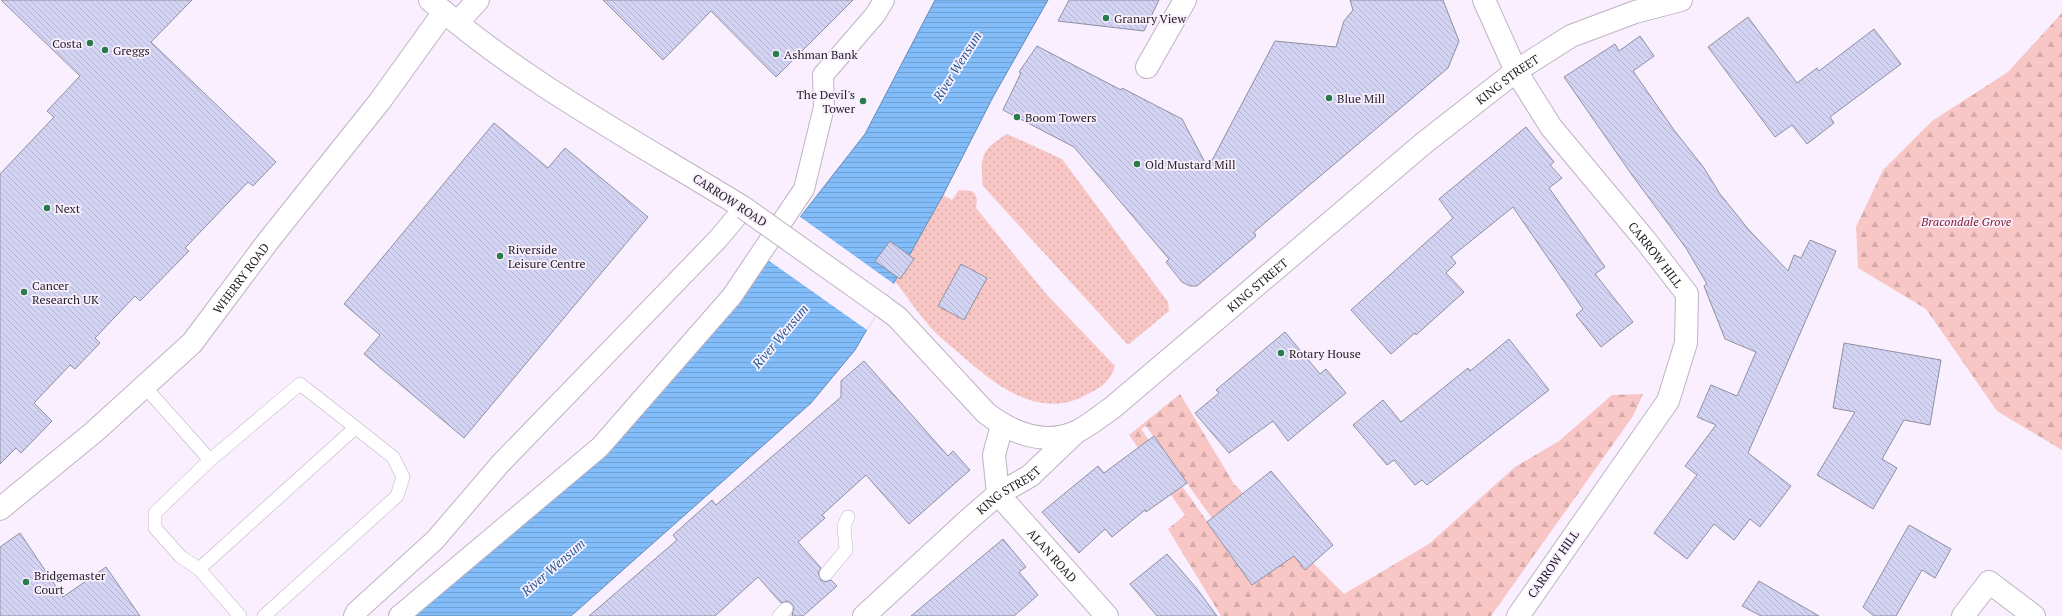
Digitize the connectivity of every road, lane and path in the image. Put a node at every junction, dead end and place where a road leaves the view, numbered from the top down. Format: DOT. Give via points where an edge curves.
graph roads {
  1 [pos="478,0"];
  2 [pos="884,0"];
  3 [pos="1185,0"];
  4 [pos="1484,0"];
  5 [pos="1681,0"];
  6 [pos="444,11"];
  7 [pos="1148,68"];
  8 [pos="1516,71"];
  9 [pos="744,208"];
  10 [pos="145,387"];
  11 [pos="1002,425"];
  12 [pos="355,428"];
  13 [pos="1075,433"];
  14 [pos="210,460"];
  15 [pos="998,494"];
  16 [pos="0,509"];
  17 [pos="848,517"];
  18 [pos="199,569"];
  19 [pos="826,574"];
  20 [pos="240,616"];
  21 [pos="264,616"];
  22 [pos="354,616"];
  23 [pos="400,616"];
  24 [pos="864,616"];
  25 [pos="1107,616"];
  26 [pos="1518,616"];
  27 [pos="1963,616"];
  28 [pos="2034,616"];
  1 -- 6 [label="street"];
  2 -- 23 [label="street" via="875,15 823,75 824,107 804,189 732,296 600,447"];
  3 -- 7 [label="street"];
  4 -- 8 [label="street, CARROW HILL"];
  5 -- 8 [label="street, KING STREET" via="1635,12 1572,36"];
  6 -- 9 [label="street, CARROW ROAD" via="507,60"];
  6 -- 10 [label="street, WHERRY ROAD" via="380,101 269,240 192,343"];
  8 -- 13 [label="street, KING STREET" via="1424,143 1112,408"];
  8 -- 26 [label="street, CARROW HILL" via="1551,128 1646,240 1687,294 1686,343 1668,401"];
  9 -- 11 [label="street, CARROW ROAD, bridge" via="897,317 986,413"];
  9 -- 22 [label="street" via="718,239 501,463 435,540"];
  10 -- 14 [label="lane"];
  10 -- 16 [label="street, WHERRY ROAD"];
  11 -- 13 [label="street, CARROW ROAD" via="1027,436 1048,438"];
  11 -- 15 [label="street" via="994,455"];
  12 -- 14 [label="lane" via="300,384"];
  12 -- 18 [label="lane"];
  12 -- 21 [label="lane" via="393,457 403,477 397,496"];
  13 -- 15 [label="street, KING STREET" via="1030,476"];
  14 -- 18 [label="lane" via="155,513 155,528 181,557"];
  15 -- 24 [label="street, KING STREET"];
  15 -- 25 [label="street, ALAN ROAD"];
  17 -- 19 [label="lane" via="844,526 846,550"];
  18 -- 20 [label="lane"];
  27 -- 28 [label="street" via="1989,582"];
}
